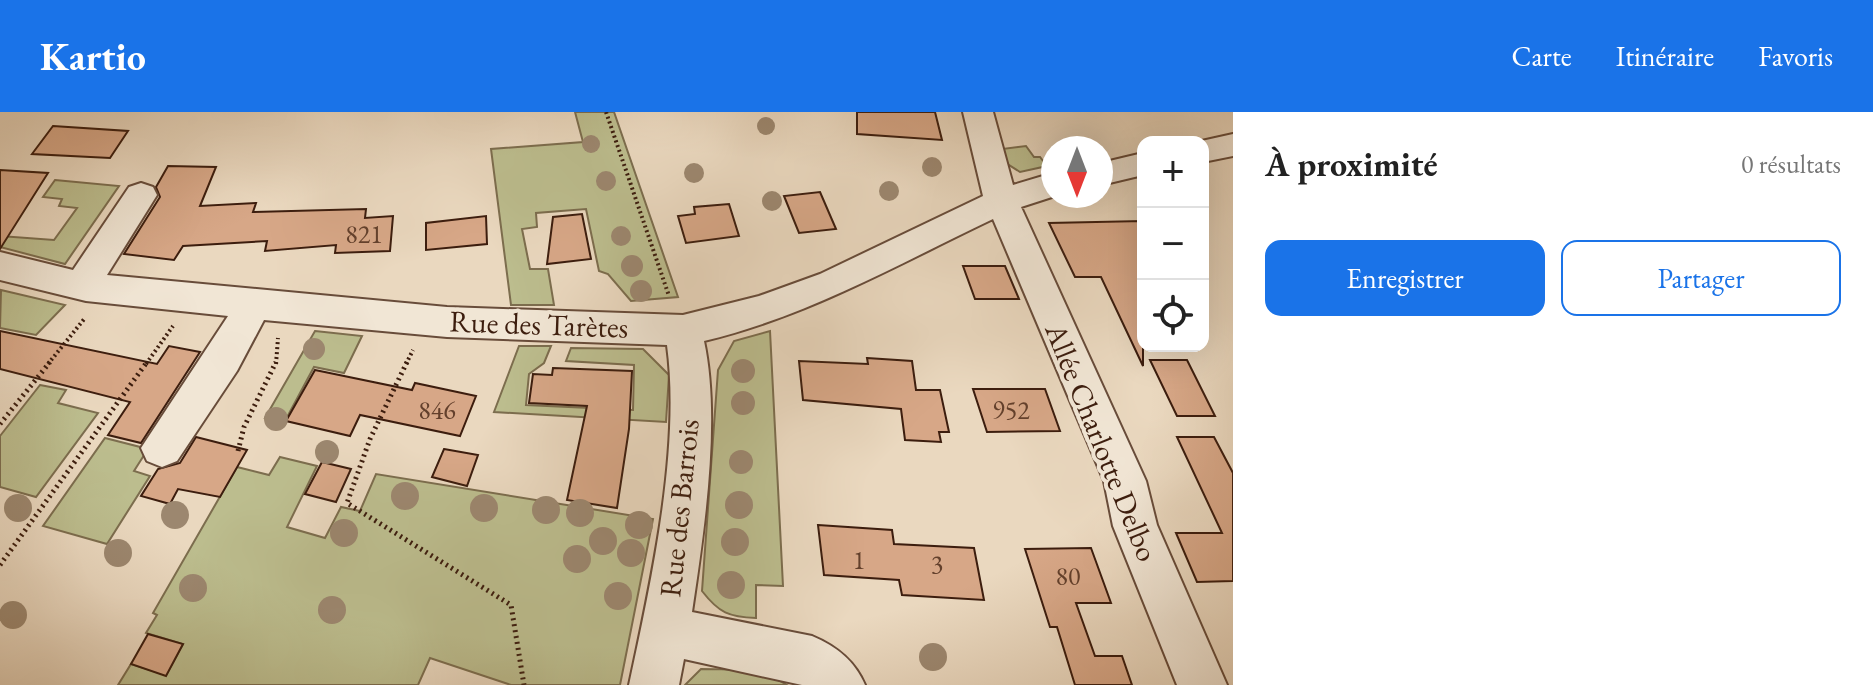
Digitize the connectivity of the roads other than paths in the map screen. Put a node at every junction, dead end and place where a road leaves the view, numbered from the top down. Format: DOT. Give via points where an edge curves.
graph roads {
  1 [pos="978,112"];
  2 [pos="1137,165"];
  3 [pos="1113,171"];
  4 [pos="1041,188"];
  5 [pos="141,195"];
  6 [pos="1001,199"];
  7 [pos="0,266"];
  8 [pos="95,288"];
  9 [pos="272,306"];
  10 [pos="677,315"];
  11 [pos="162,448"];
  12 [pos="665,631"];
  13 [pos="654,685"];
  14 [pos="840,685"];
  15 [pos="1202,685"];
  1 -- 6 [label="street, Allée Charlotte Delbo"];
  2 -- 3 [label="street"];
  4 -- 6 [label="street, Rue des Tarètes"];
  5 -- 8 [label="street"];
  6 -- 10 [label="street, Rue des Tarètes" via="818,290 721,322"];
  6 -- 15 [label="street, Allée Charlotte Delbo" via="1125,481 1135,526"];
  7 -- 8 [label="street, Rue des Tarètes"];
  8 -- 9 [label="street, Rue des Tarètes"];
  9 -- 10 [label="street, Rue des Tarètes" via="447,322"];
  9 -- 11 [label="street" via="223,360"];
  10 -- 12 [label="street, Rue des Barrois" via="691,369 688,450"];
  12 -- 13 [label="street, Rue des Barrois"];
  12 -- 14 [label="street" via="812,661"];
}
